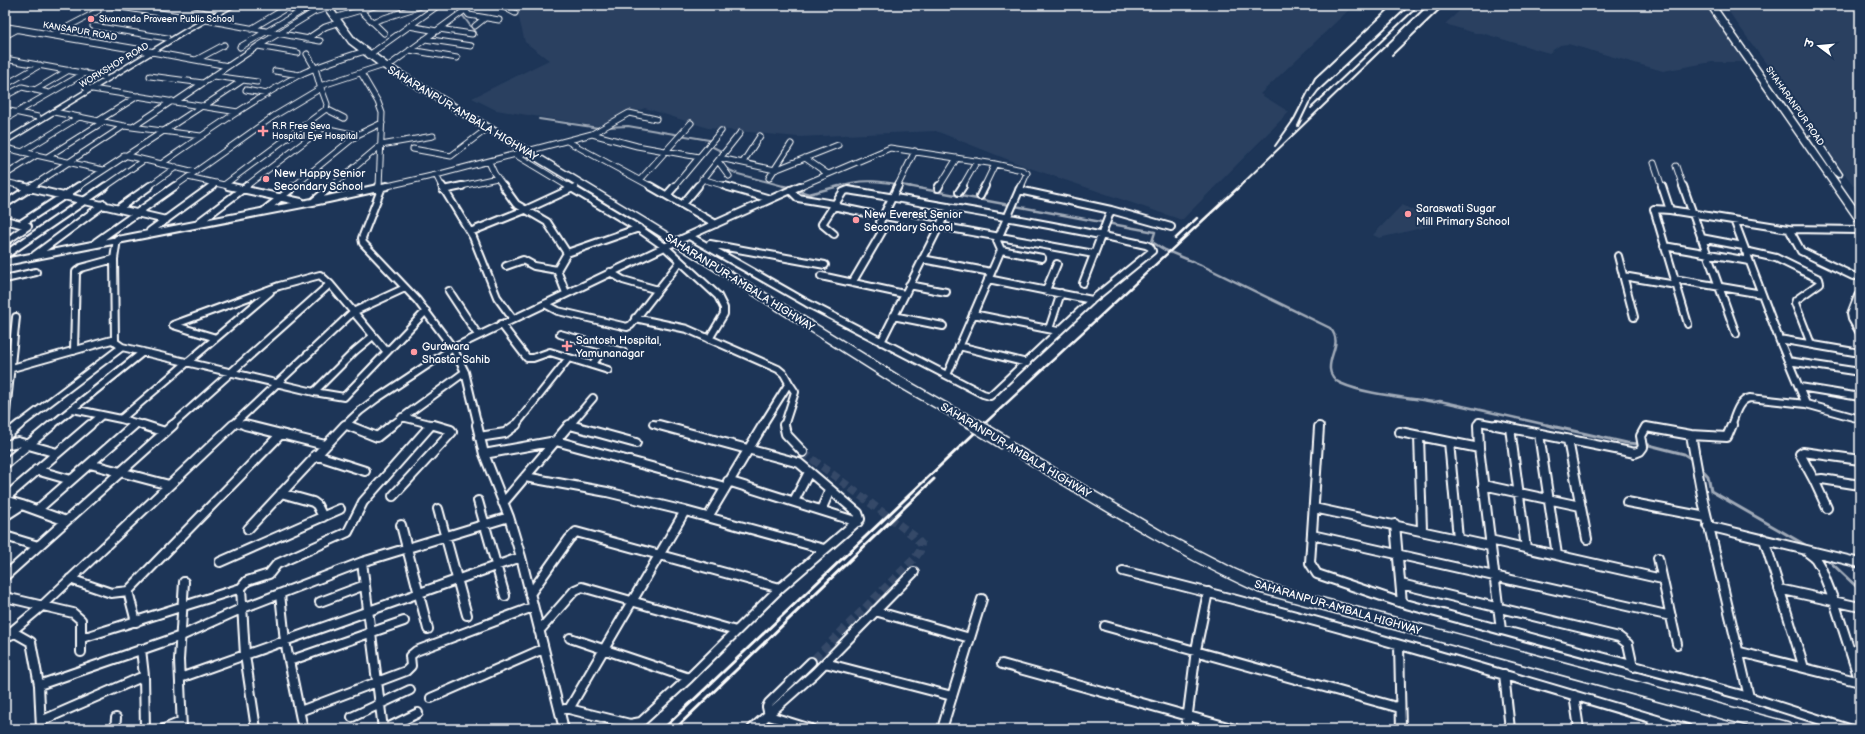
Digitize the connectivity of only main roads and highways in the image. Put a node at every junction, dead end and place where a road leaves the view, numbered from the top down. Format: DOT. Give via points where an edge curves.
graph roads {
  1 [pos="225,5"];
  2 [pos="234,5"];
  3 [pos="1711,5"];
  4 [pos="1719,5"];
  5 [pos="327,6"];
  6 [pos="202,19"];
  7 [pos="149,52"];
  8 [pos="89,88"];
  9 [pos="6,140"];
  10 [pos="1860,207"];
  11 [pos="1860,220"];
  12 [pos="1787,729"];
  1 -- 6 [label="main road, WORKSHOP ROAD"];
  2 -- 6 [label="main road, WORKSHOP ROAD"];
  3 -- 11 [label="main road, SHAHARANPUR ROAD"];
  4 -- 10 [label="main road, SHAHARANPUR ROAD"];
  5 -- 12 [label="main road, SAHARANPUR-AMBALA HIGHWAY, bridge" via="352,41 385,66 649,225 895,379 1172,543 1231,574 1263,588"];
  6 -- 7 [label="main road, WORKSHOP ROAD"];
  6 -- 7 [label="main road, WORKSHOP ROAD" via="167,38"];
  7 -- 8 [label="main road, WORKSHOP ROAD"];
  7 -- 8 [label="main road, WORKSHOP ROAD"];
  8 -- 9 [label="main road, WORKSHOP ROAD"];
  8 -- 9 [label="main road, WORKSHOP ROAD" via="38,117"];
}
